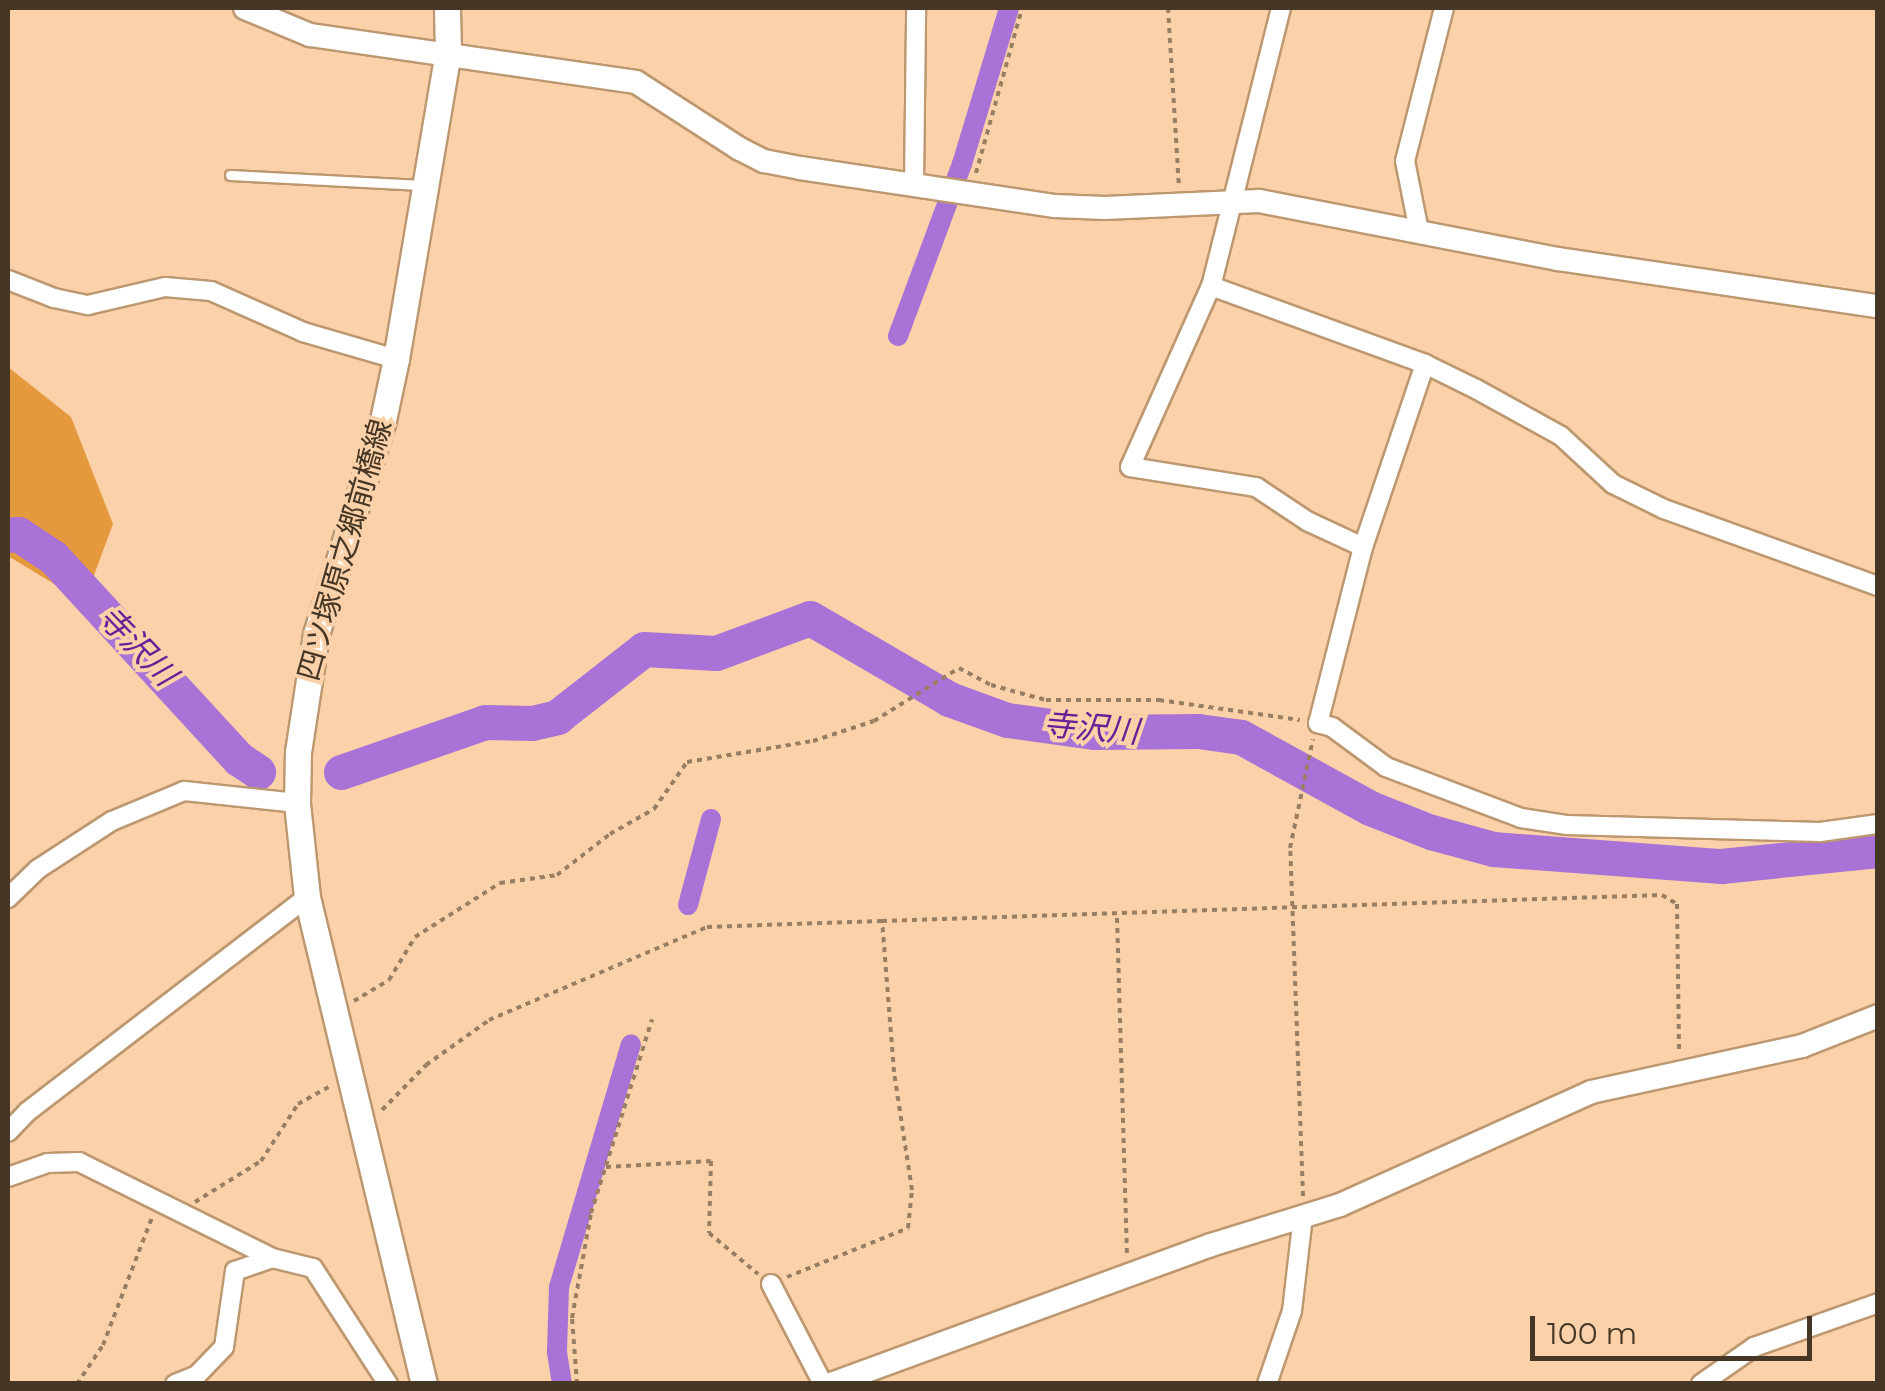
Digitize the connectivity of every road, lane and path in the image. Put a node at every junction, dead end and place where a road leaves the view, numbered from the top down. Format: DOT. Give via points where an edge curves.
graph roads {
  1 [pos="244,8"];
  2 [pos="447,8"];
  3 [pos="916,8"];
  4 [pos="1022,8"];
  5 [pos="1168,8"];
  6 [pos="1281,8"];
  7 [pos="1444,8"];
  8 [pos="448,53"];
  9 [pos="230,175"];
  10 [pos="914,184"];
  11 [pos="425,185"];
  12 [pos="958,190"];
  13 [pos="1234,198"];
  14 [pos="1180,201"];
  15 [pos="1419,231"];
  16 [pos="8,280"];
  17 [pos="1211,286"];
  18 [pos="1878,306"];
  19 [pos="396,359"];
  20 [pos="1425,364"];
  21 [pos="1363,546"];
  22 [pos="1878,586"];
  23 [pos="1318,723"];
  24 [pos="1310,750"];
  25 [pos="297,803"];
  26 [pos="1878,824"];
  27 [pos="307,897"];
  28 [pos="8,898"];
  29 [pos="1291,909"];
  30 [pos="1117,916"];
  31 [pos="882,921"];
  32 [pos="337,1012"];
  33 [pos="1878,1016"];
  34 [pos="652,1020"];
  35 [pos="1680,1073"];
  36 [pos="352,1076"];
  37 [pos="364,1128"];
  38 [pos="8,1132"];
  39 [pos="606,1167"];
  40 [pos="8,1177"];
  41 [pos="158,1204"];
  42 [pos="178,1212"];
  43 [pos="1303,1216"];
  44 [pos="1127,1253"];
  45 [pos="272,1258"];
  46 [pos="771,1284"];
  47 [pos="1878,1303"];
  48 [pos="874,1378"];
  49 [pos="77,1384"];
  50 [pos="175,1384"];
  51 [pos="388,1384"];
  52 [pos="424,1384"];
  53 [pos="577,1384"];
  54 [pos="827,1384"];
  55 [pos="1268,1384"];
  56 [pos="1701,1384"];
  1 -- 8 [label="street" via="310,35"];
  2 -- 8 [label="main road, 四ツ塚原之郷前橋線"];
  3 -- 10 [label="street"];
  4 -- 12 [label="path"];
  5 -- 14 [label="path"];
  6 -- 13 [label="street"];
  7 -- 15 [label="street" via="1405,160"];
  8 -- 10 [label="street" via="636,82 764,161"];
  8 -- 11 [label="main road, 四ツ塚原之郷前橋線"];
  9 -- 11 [label="lane"];
  10 -- 12 [label="street"];
  11 -- 19 [label="main road, 四ツ塚原之郷前橋線"];
  12 -- 14 [label="street" via="1105,208"];
  13 -- 14 [label="street"];
  13 -- 15 [label="street"];
  13 -- 17 [label="street"];
  15 -- 18 [label="street" via="1558,259"];
  16 -- 19 [label="street" via="88,304 165,288 212,291 303,332"];
  17 -- 20 [label="street"];
  17 -- 21 [label="street" via="1130,467 1256,486 1307,521"];
  19 -- 25 [label="main road, 四ツ塚原之郷前橋線" via="316,634"];
  20 -- 21 [label="street"];
  20 -- 22 [label="street" via="1561,436 1613,484"];
  21 -- 23 [label="street"];
  23 -- 26 [label="street" via="1386,767 1521,818 1820,832"];
  23 -- 32 [label="path" via="1159,700 1046,700 990,685 959,668 874,720 813,741 688,762 654,809 558,875 500,883 414,936 389,980"];
  24 -- 29 [label="path" via="1290,848"];
  25 -- 27 [label="main road, 四ツ塚原之郷前橋線"];
  25 -- 28 [label="street" via="184,791 112,821 38,869"];
  27 -- 32 [label="main road, 四ツ塚原之郷前橋線"];
  27 -- 38 [label="street"];
  29 -- 30 [label="path"];
  29 -- 35 [label="path" via="1662,895 1677,904"];
  29 -- 43 [label="path"];
  30 -- 31 [label="path"];
  30 -- 44 [label="path"];
  31 -- 37 [label="path" via="707,927 489,1020 426,1066"];
  31 -- 46 [label="path" via="912,1190 908,1228"];
  32 -- 36 [label="main road, 四ツ塚原之郷前橋線"];
  33 -- 35 [label="street" via="1802,1046"];
  34 -- 39 [label="path"];
  35 -- 43 [label="street" via="1592,1092"];
  36 -- 37 [label="main road, 四ツ塚原之郷前橋線"];
  36 -- 42 [label="path" via="298,1104 260,1161"];
  37 -- 52 [label="main road, 四ツ塚原之郷前橋線"];
  39 -- 46 [label="path" via="711,1161 709,1232"];
  39 -- 53 [label="path" via="572,1318"];
  40 -- 41 [label="street" via="48,1162 79,1162"];
  41 -- 42 [label="street"];
  41 -- 49 [label="path" via="102,1345"];
  42 -- 45 [label="street"];
  43 -- 48 [label="street"];
  43 -- 55 [label="street" via="1292,1311"];
  45 -- 50 [label="street" via="235,1271 224,1347 197,1374"];
  45 -- 51 [label="street" via="314,1268"];
  46 -- 54 [label="street"];
  47 -- 56 [label="street" via="1754,1348"];
  48 -- 54 [label="street"];
}
